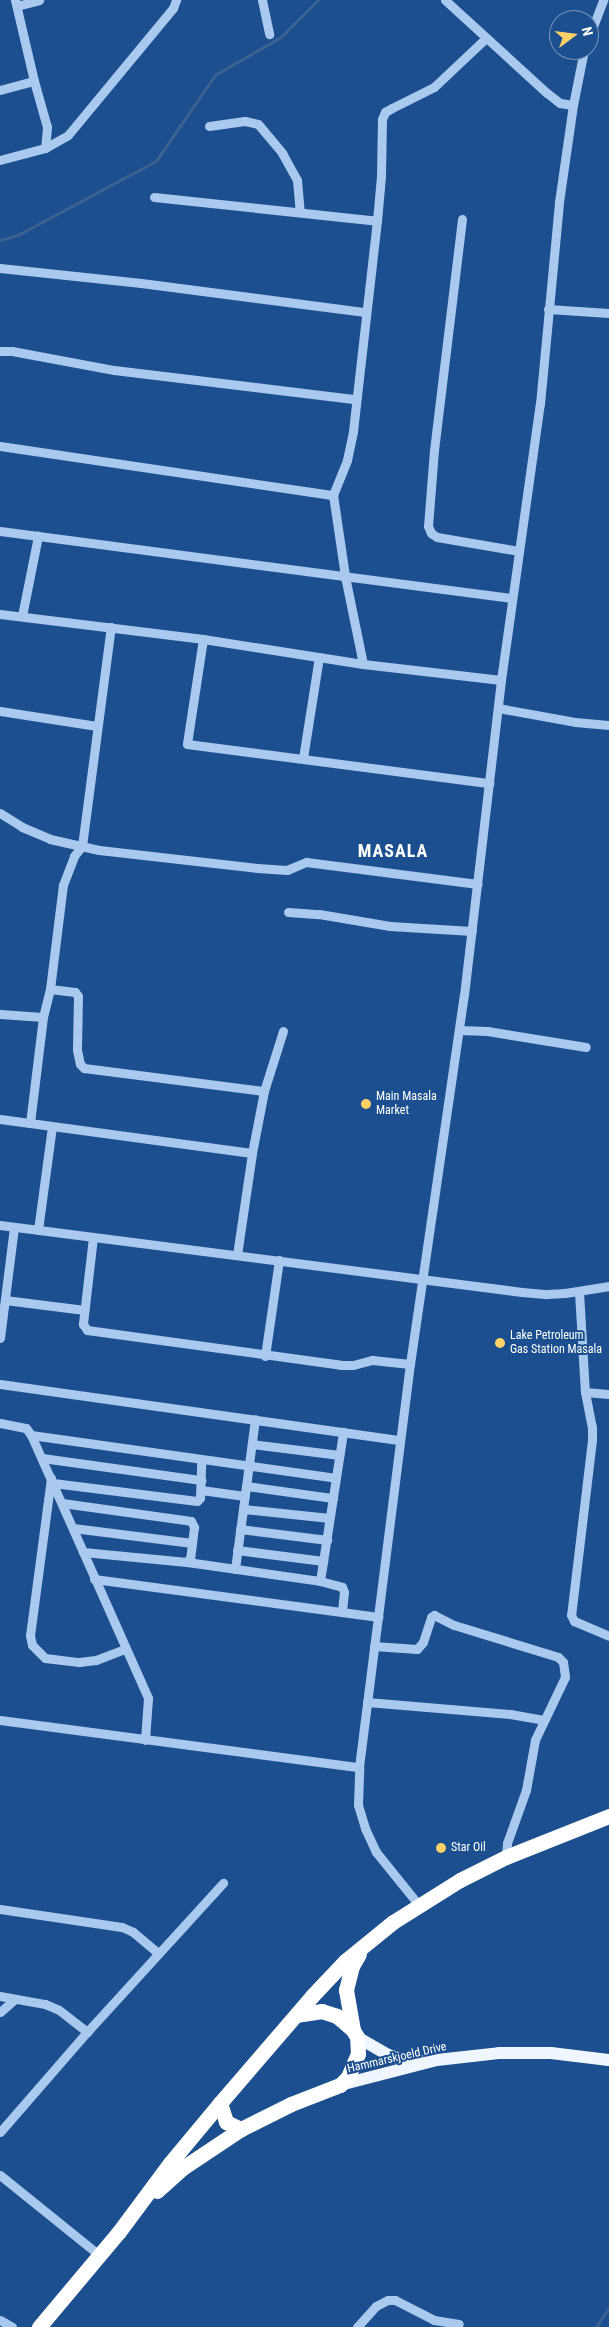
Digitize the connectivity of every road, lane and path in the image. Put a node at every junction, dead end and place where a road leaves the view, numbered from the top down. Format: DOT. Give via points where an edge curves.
graph roads {
  1 [pos="39,0"];
  2 [pos="176,0"];
  3 [pos="262,0"];
  4 [pos="445,0"];
  5 [pos="16,3"];
  6 [pos="269,34"];
  7 [pos="486,38"];
  8 [pos="582,60"];
  9 [pos="34,81"];
  10 [pos="0,90"];
  11 [pos="573,105"];
  12 [pos="208,126"];
  13 [pos="46,148"];
  14 [pos="0,160"];
  15 [pos="154,197"];
  16 [pos="300,212"];
  17 [pos="462,219"];
  18 [pos="377,221"];
  19 [pos="0,268"];
  20 [pos="548,309"];
  21 [pos="366,312"];
  22 [pos="609,313"];
  23 [pos="0,352"];
  24 [pos="355,399"];
  25 [pos="0,446"];
  26 [pos="333,495"];
  27 [pos="0,531"];
  28 [pos="38,536"];
  29 [pos="519,551"];
  30 [pos="345,576"];
  31 [pos="511,598"];
  32 [pos="0,614"];
  33 [pos="22,616"];
  34 [pos="111,627"];
  35 [pos="203,639"];
  36 [pos="319,657"];
  37 [pos="363,664"];
  38 [pos="501,680"];
  39 [pos="498,708"];
  40 [pos="0,711"];
  41 [pos="609,725"];
  42 [pos="97,726"];
  43 [pos="304,758"];
  44 [pos="489,783"];
  45 [pos="0,814"];
  46 [pos="82,846"];
  47 [pos="478,884"];
  48 [pos="288,912"];
  49 [pos="472,931"];
  50 [pos="50,989"];
  51 [pos="0,1014"];
  52 [pos="43,1017"];
  53 [pos="283,1030"];
  54 [pos="459,1030"];
  55 [pos="586,1048"];
  56 [pos="264,1091"];
  57 [pos="0,1118"];
  58 [pos="30,1123"];
  59 [pos="52,1126"];
  60 [pos="252,1153"];
  61 [pos="0,1225"];
  62 [pos="14,1227"];
  63 [pos="38,1230"];
  64 [pos="93,1237"];
  65 [pos="237,1255"];
  66 [pos="279,1260"];
  67 [pos="423,1279"];
  68 [pos="609,1286"];
  69 [pos="579,1292"];
  70 [pos="3,1304"];
  71 [pos="84,1310"];
  72 [pos="0,1338"];
  73 [pos="265,1356"];
  74 [pos="410,1364"];
  75 [pos="0,1384"];
  76 [pos="585,1392"];
  77 [pos="609,1394"];
  78 [pos="255,1419"];
  79 [pos="0,1423"];
  80 [pos="343,1432"];
  81 [pos="31,1435"];
  82 [pos="400,1440"];
  83 [pos="252,1444"];
  84 [pos="339,1454"];
  85 [pos="42,1458"];
  86 [pos="201,1460"];
  87 [pos="249,1466"];
  88 [pos="336,1478"];
  89 [pos="201,1480"];
  90 [pos="52,1481"];
  91 [pos="246,1486"];
  92 [pos="201,1490"];
  93 [pos="245,1496"];
  94 [pos="333,1498"];
  95 [pos="62,1503"];
  96 [pos="243,1509"];
  97 [pos="330,1518"];
  98 [pos="72,1528"];
  99 [pos="240,1529"];
  100 [pos="327,1540"];
  101 [pos="192,1543"];
  102 [pos="238,1550"];
  103 [pos="83,1552"];
  104 [pos="323,1561"];
  105 [pos="186,1562"];
  106 [pos="235,1569"];
  107 [pos="94,1579"];
  108 [pos="320,1581"];
  109 [pos="342,1612"];
  110 [pos="378,1617"];
  111 [pos="609,1636"];
  112 [pos="374,1646"];
  113 [pos="125,1649"];
  114 [pos="367,1702"];
  115 [pos="0,1720"];
  116 [pos="543,1720"];
  117 [pos="145,1740"];
  118 [pos="358,1767"];
  119 [pos="609,1816"];
  120 [pos="506,1857"];
  121 [pos="223,1883"];
  122 [pos="418,1904"];
  123 [pos="0,1909"];
  124 [pos="363,1946"];
  125 [pos="158,1953"];
  126 [pos="0,1996"];
  127 [pos="15,1999"];
  128 [pos="0,2012"];
  129 [pos="297,2015"];
  130 [pos="87,2032"];
  131 [pos="355,2033"];
  132 [pos="437,2060"];
  133 [pos="609,2060"];
  134 [pos="340,2085"];
  135 [pos="220,2103"];
  136 [pos="241,2129"];
  137 [pos="0,2132"];
  138 [pos="0,2175"];
  139 [pos="133,2212"];
  140 [pos="99,2255"];
  141 [pos="0,2320"];
  142 [pos="459,2324"];
  143 [pos="12,2327"];
  144 [pos="39,2327"];
  145 [pos="357,2327"];
  1 -- 5 [label="street"];
  2 -- 13 [label="street" via="173,8 68,135"];
  3 -- 6 [label="street"];
  4 -- 7 [label="street"];
  5 -- 9 [label="street"];
  7 -- 11 [label="street" via="547,93 560,103"];
  7 -- 18 [label="street" via="434,87 385,112"];
  8 -- 11 [label="street"];
  9 -- 10 [label="street"];
  9 -- 13 [label="street" via="47,127"];
  11 -- 20 [label="street"];
  12 -- 16 [label="street" via="245,121 258,124 282,153 298,180"];
  13 -- 14 [label="street"];
  15 -- 16 [label="street"];
  16 -- 18 [label="street"];
  17 -- 29 [label="street" via="428,526 437,537"];
  18 -- 21 [label="street"];
  19 -- 21 [label="street"];
  20 -- 22 [label="street"];
  20 -- 29 [label="street" via="540,404"];
  21 -- 24 [label="street"];
  23 -- 24 [label="street" via="12,351 114,370"];
  24 -- 26 [label="street" via="349,450"];
  25 -- 26 [label="street"];
  26 -- 30 [label="street"];
  27 -- 28 [label="street"];
  28 -- 30 [label="street"];
  28 -- 33 [label="street"];
  29 -- 31 [label="street"];
  30 -- 31 [label="street"];
  30 -- 37 [label="street"];
  31 -- 38 [label="street"];
  32 -- 33 [label="street"];
  33 -- 34 [label="street"];
  34 -- 35 [label="street"];
  34 -- 42 [label="street"];
  35 -- 36 [label="street"];
  35 -- 43 [label="street" via="186,744"];
  36 -- 37 [label="street"];
  36 -- 43 [label="street"];
  37 -- 38 [label="street"];
  38 -- 39 [label="street"];
  39 -- 41 [label="street"];
  39 -- 44 [label="street"];
  40 -- 42 [label="street"];
  42 -- 46 [label="street"];
  43 -- 44 [label="street"];
  44 -- 47 [label="street"];
  45 -- 46 [label="street" via="50,839"];
  46 -- 47 [label="street" via="257,868 287,870 306,862"];
  46 -- 50 [label="street" via="74,856 63,885"];
  47 -- 49 [label="street"];
  48 -- 49 [label="street" via="390,926"];
  49 -- 54 [label="street"];
  50 -- 52 [label="street"];
  50 -- 56 [label="street" via="75,992 78,996 77,1050 84,1068"];
  51 -- 52 [label="street"];
  52 -- 58 [label="street"];
  53 -- 56 [label="street"];
  54 -- 55 [label="street" via="487,1031"];
  54 -- 67 [label="street"];
  56 -- 60 [label="street"];
  57 -- 58 [label="street"];
  58 -- 59 [label="street"];
  59 -- 60 [label="street"];
  59 -- 63 [label="street"];
  60 -- 65 [label="street"];
  61 -- 62 [label="street"];
  62 -- 63 [label="street"];
  62 -- 70 [label="street"];
  63 -- 64 [label="street"];
  64 -- 65 [label="street"];
  64 -- 71 [label="street"];
  65 -- 66 [label="street"];
  66 -- 67 [label="street"];
  66 -- 73 [label="street"];
  67 -- 69 [label="street" via="547,1294"];
  67 -- 74 [label="street"];
  68 -- 69 [label="street"];
  69 -- 76 [label="street"];
  70 -- 71 [label="street"];
  70 -- 72 [label="street"];
  71 -- 73 [label="street" via="84,1328 92,1332"];
  73 -- 74 [label="street" via="341,1365 372,1360"];
  74 -- 82 [label="street"];
  75 -- 78 [label="street"];
  76 -- 77 [label="street"];
  76 -- 111 [label="street" via="592,1440 572,1615 574,1621"];
  78 -- 80 [label="street"];
  78 -- 83 [label="street"];
  79 -- 81 [label="street" via="26,1428"];
  80 -- 82 [label="street"];
  80 -- 84 [label="street"];
  81 -- 85 [label="street"];
  81 -- 86 [label="street"];
  82 -- 110 [label="street"];
  83 -- 84 [label="street"];
  83 -- 87 [label="street"];
  84 -- 88 [label="street"];
  85 -- 89 [label="street"];
  85 -- 90 [label="street"];
  86 -- 87 [label="street"];
  86 -- 89 [label="street"];
  87 -- 88 [label="street"];
  87 -- 91 [label="street"];
  88 -- 94 [label="street"];
  89 -- 92 [label="street"];
  90 -- 92 [label="street" via="192,1502 199,1500"];
  90 -- 95 [label="street"];
  90 -- 113 [label="street" via="30,1635 32,1645 39,1655 50,1660 79,1662 96,1660"];
  91 -- 93 [label="street"];
  91 -- 94 [label="street"];
  92 -- 93 [label="street"];
  93 -- 96 [label="street"];
  94 -- 97 [label="street"];
  95 -- 98 [label="street"];
  95 -- 101 [label="street" via="190,1521 194,1528"];
  96 -- 97 [label="street"];
  96 -- 99 [label="street"];
  97 -- 100 [label="street"];
  98 -- 101 [label="street"];
  98 -- 103 [label="street"];
  99 -- 100 [label="street"];
  99 -- 102 [label="street"];
  100 -- 104 [label="street"];
  101 -- 105 [label="street" via="190,1558"];
  102 -- 104 [label="street"];
  102 -- 106 [label="street"];
  103 -- 105 [label="street"];
  103 -- 107 [label="street"];
  104 -- 108 [label="street"];
  105 -- 106 [label="street"];
  106 -- 108 [label="street"];
  107 -- 109 [label="street"];
  107 -- 113 [label="street"];
  108 -- 109 [label="street" via="342,1587"];
  109 -- 110 [label="street"];
  110 -- 112 [label="street"];
  112 -- 114 [label="street"];
  112 -- 116 [label="street" via="417,1648 423,1642 434,1615 454,1626 558,1657 563,1662 565,1677"];
  113 -- 117 [label="street" via="148,1698"];
  114 -- 116 [label="street" via="510,1714"];
  114 -- 118 [label="street"];
  115 -- 117 [label="street"];
  116 -- 120 [label="street" via="535,1740 526,1790 507,1843"];
  117 -- 118 [label="street"];
  118 -- 122 [label="street" via="358,1804 365,1828 376,1852"];
  119 -- 120 [label="highway"];
  120 -- 122 [label="highway"];
  121 -- 125 [label="street"];
  122 -- 124 [label="highway"];
  123 -- 125 [label="street" via="122,1927"];
  124 -- 129 [label="highway" via="322,1984"];
  124 -- 131 [label="highway" via="347,1980 347,2003"];
  125 -- 130 [label="street"];
  126 -- 127 [label="street"];
  127 -- 128 [label="street"];
  127 -- 130 [label="street" via="59,2010"];
  129 -- 131 [label="highway" via="312,2011 327,2013 342,2019"];
  129 -- 135 [label="highway"];
  130 -- 137 [label="street"];
  131 -- 132 [label="main road" via="397,2058"];
  131 -- 134 [label="highway" via="358,2047 356,2062"];
  132 -- 133 [label="main road, Hammarskjoeld Drive" via="499,2053 551,2053"];
  132 -- 134 [label="main road, Hammarskjoeld Drive"];
  134 -- 136 [label="highway" via="291,2104"];
  135 -- 136 [label="highway" via="226,2122"];
  135 -- 139 [label="highway"];
  136 -- 139 [label="highway" via="184,2167"];
  138 -- 140 [label="street"];
  139 -- 140 [label="highway"];
  140 -- 144 [label="highway"];
  141 -- 143 [label="street"];
  142 -- 145 [label="street" via="434,2320 395,2300 388,2300 376,2306"];
}
